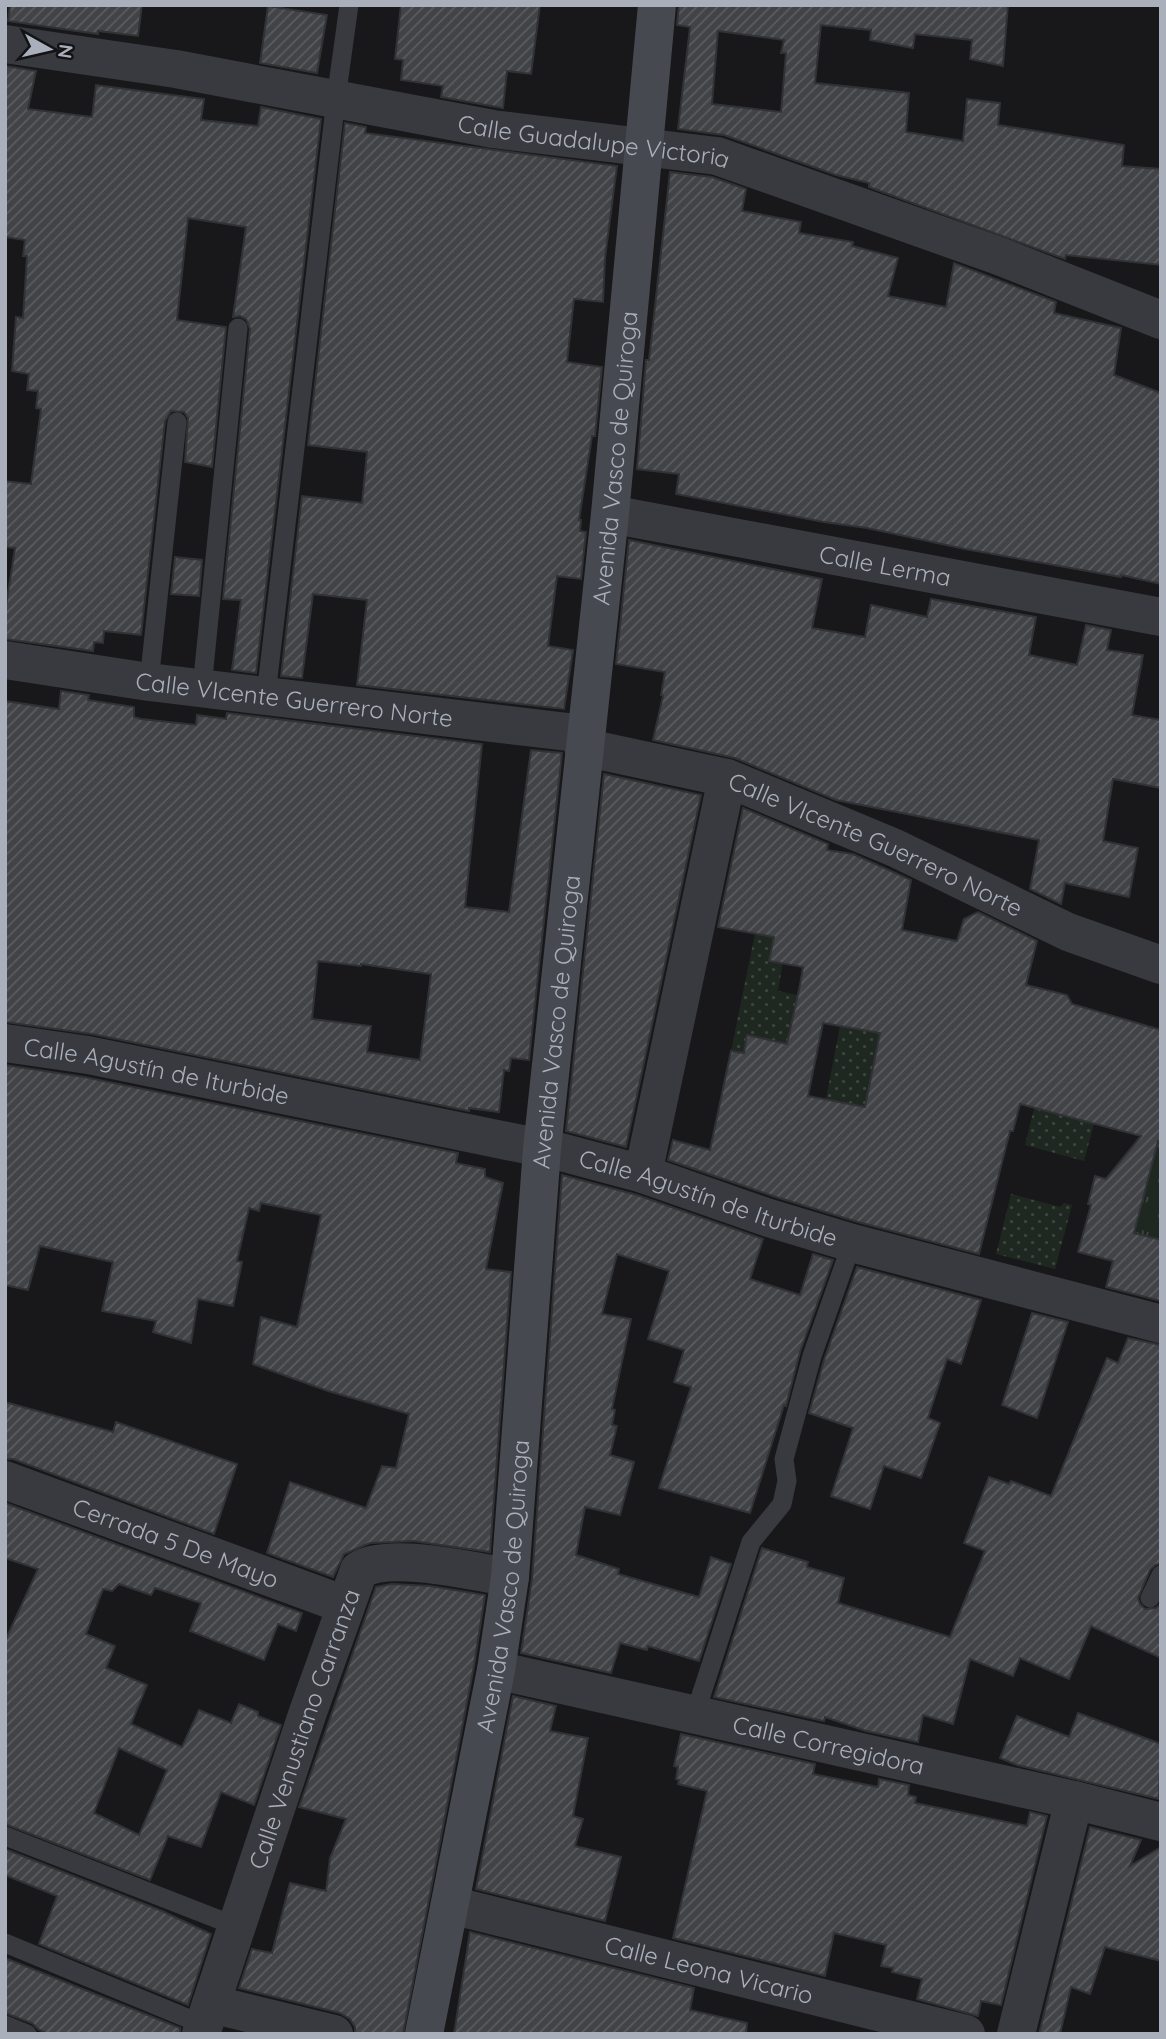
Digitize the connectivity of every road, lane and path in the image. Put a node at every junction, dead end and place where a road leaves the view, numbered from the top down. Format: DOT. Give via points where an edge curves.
graph roads {
  1 [pos="349,5"];
  2 [pos="657,5"];
  3 [pos="5,44"];
  4 [pos="335,99"];
  5 [pos="645,148"];
  6 [pos="1161,320"];
  7 [pos="238,328"];
  8 [pos="177,422"];
  9 [pos="610,514"];
  10 [pos="1161,617"];
  11 [pos="5,660"];
  12 [pos="149,682"];
  13 [pos="202,688"];
  14 [pos="266,695"];
  15 [pos="584,741"];
  16 [pos="727,778"];
  17 [pos="1161,965"];
  18 [pos="5,1043"];
  19 [pos="542,1149"];
  20 [pos="643,1174"];
  21 [pos="852,1242"];
  22 [pos="1161,1324"];
  23 [pos="5,1480"];
  24 [pos="1161,1575"];
  25 [pos="510,1577"];
  26 [pos="1150,1598"];
  27 [pos="345,1605"];
  28 [pos="496,1670"];
  29 [pos="695,1714"];
  30 [pos="1073,1800"];
  31 [pos="1161,1822"];
  32 [pos="5,1836"];
  33 [pos="451,1905"];
  34 [pos="238,1927"];
  35 [pos="5,1943"];
  36 [pos="205,2021"];
  37 [pos="5,2025"];
  38 [pos="27,2034"];
  39 [pos="334,2034"];
  40 [pos="424,2034"];
  41 [pos="966,2034"];
  42 [pos="1016,2034"];
  1 -- 4 [label="lane"];
  2 -- 5 [label="street, Avenida Vasco de Quiroga"];
  3 -- 4 [label="street, Calle Guadalupe Victoria"];
  4 -- 5 [label="street, Calle Guadalupe Victoria" via="493,129"];
  4 -- 14 [label="lane"];
  5 -- 6 [label="street, Calle Guadalupe Victoria" via="717,156 999,256"];
  5 -- 9 [label="street, Avenida Vasco de Quiroga"];
  7 -- 13 [label="lane"];
  8 -- 12 [label="lane"];
  9 -- 10 [label="street, Calle Lerma"];
  9 -- 15 [label="street, Avenida Vasco de Quiroga"];
  11 -- 12 [label="street, Calle VIcente Guerrero Norte"];
  12 -- 13 [label="street, Calle VIcente Guerrero Norte"];
  13 -- 14 [label="street, Calle VIcente Guerrero Norte"];
  14 -- 15 [label="street, Calle VIcente Guerrero Norte"];
  15 -- 16 [label="street, Calle VIcente Guerrero Norte"];
  15 -- 19 [label="street, Avenida Vasco de Quiroga"];
  16 -- 17 [label="street, Calle VIcente Guerrero Norte" via="895,848 1068,932"];
  16 -- 20 [label="street"];
  18 -- 19 [label="street, Calle Agustín de Iturbide" via="101,1058"];
  19 -- 20 [label="street, Calle Agustín de Iturbide"];
  19 -- 25 [label="street, Avenida Vasco de Quiroga"];
  20 -- 21 [label="street, Calle Agustín de Iturbide"];
  21 -- 22 [label="street, Calle Agustín de Iturbide"];
  21 -- 29 [label="lane" via="812,1356 784,1459 787,1481 782,1504 751,1542"];
  23 -- 27 [label="street, Cerrada 5 De Mayo"];
  24 -- 26 [label="lane"];
  25 -- 27 [label="street, Calle Venustiano Carranza" via="390,1561 359,1570"];
  25 -- 28 [label="street, Avenida Vasco de Quiroga"];
  27 -- 34 [label="street, Calle Venustiano Carranza"];
  28 -- 29 [label="street, Calle Corregidora"];
  28 -- 33 [label="street, Avenida Vasco de Quiroga"];
  29 -- 30 [label="street, Calle Corregidora"];
  30 -- 31 [label="street, Calle Corregidora"];
  30 -- 42 [label="street"];
  32 -- 34 [label="lane"];
  33 -- 40 [label="street, Avenida Vasco de Quiroga"];
  33 -- 41 [label="street, Calle Leona Vicario"];
  34 -- 36 [label="street, Calle Venustiano Carranza"];
  35 -- 36 [label="lane"];
  36 -- 39 [label="street"];
  37 -- 38 [label="lane"];
}
